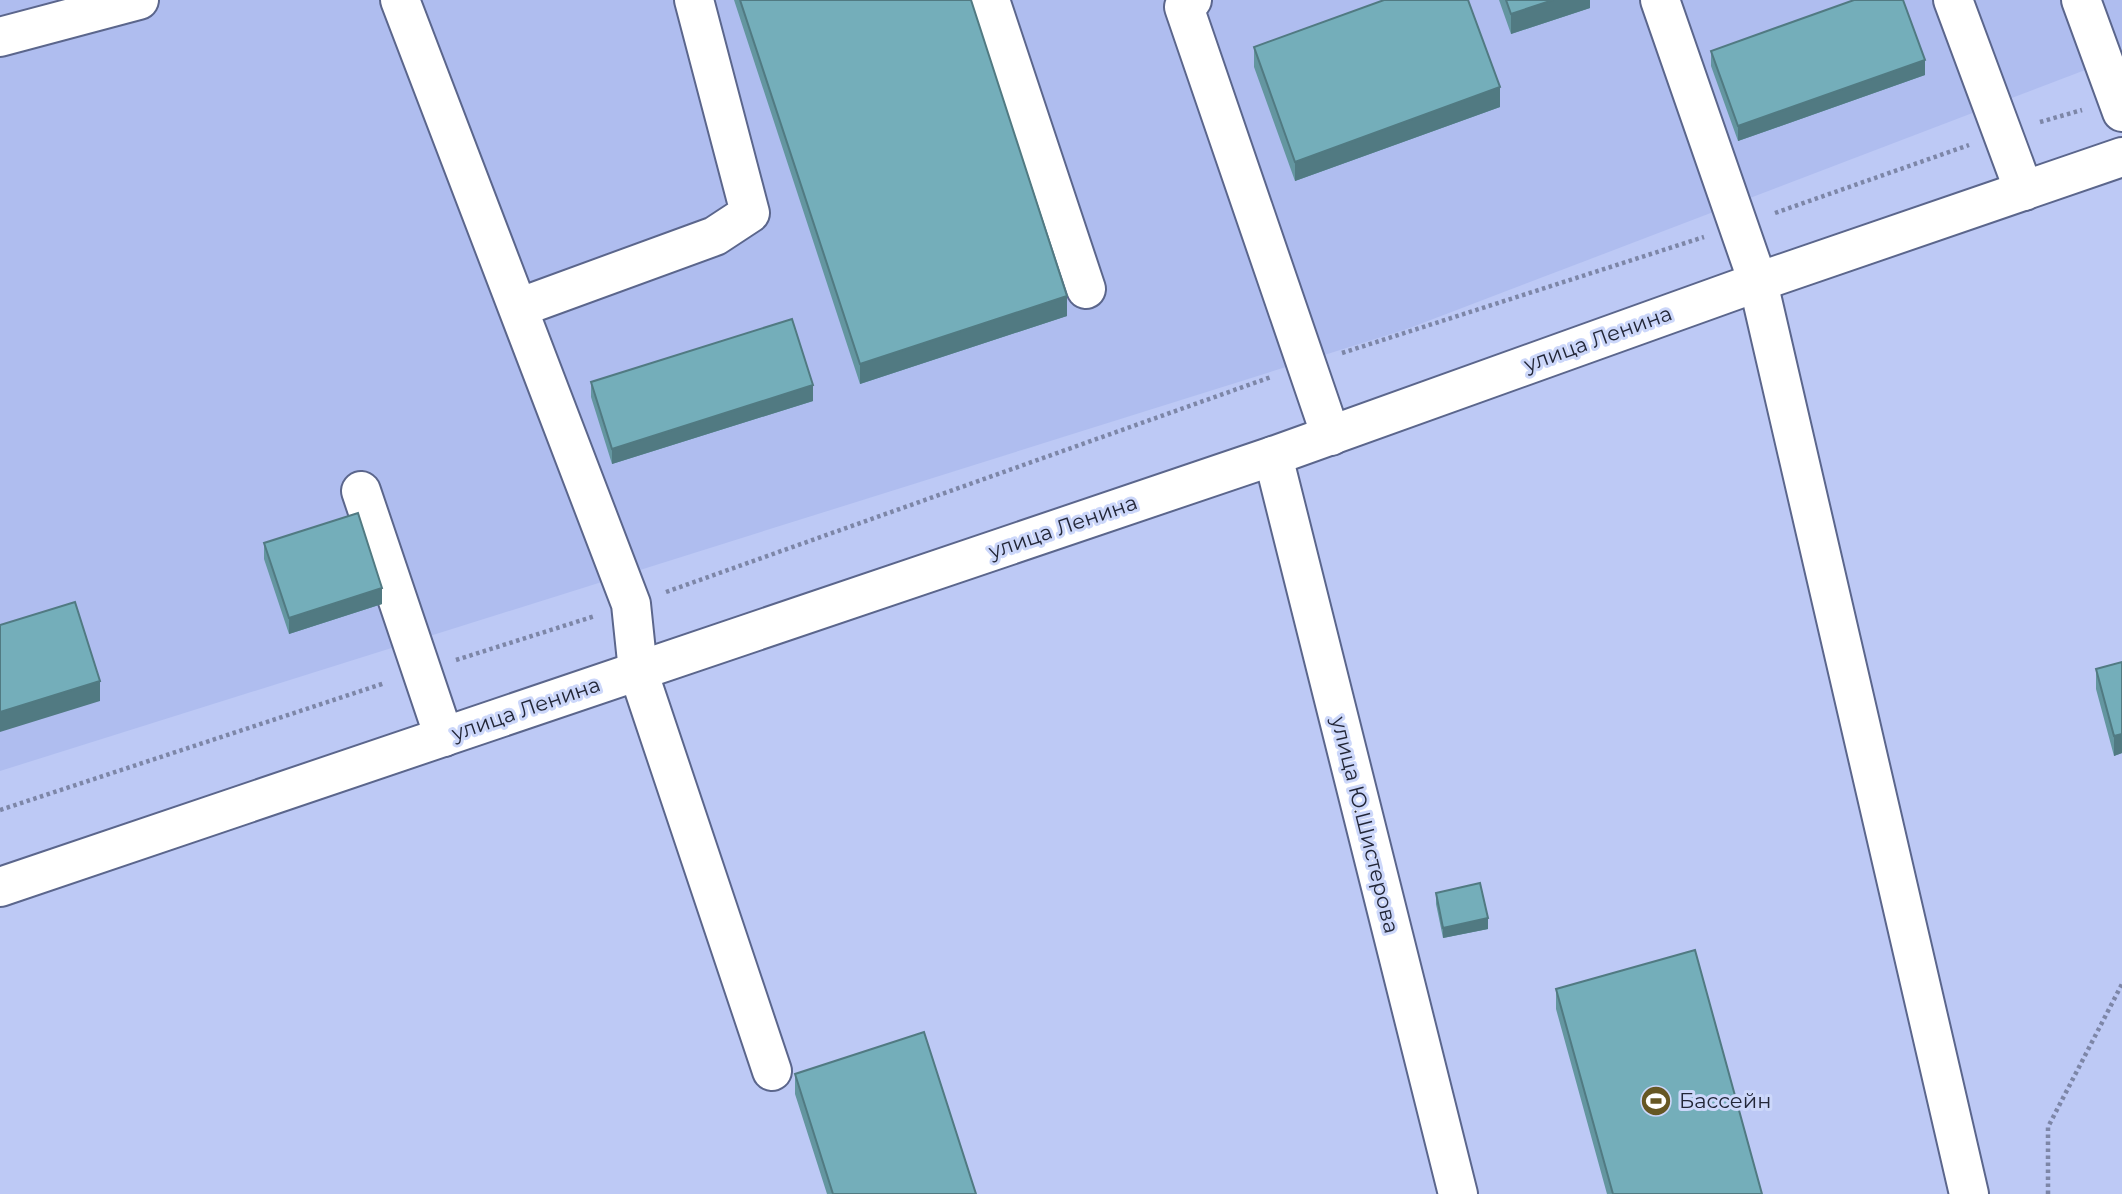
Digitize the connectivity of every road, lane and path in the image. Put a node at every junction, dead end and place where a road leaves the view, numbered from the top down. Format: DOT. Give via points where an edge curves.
graph roads {
  1 [pos="139,0"];
  2 [pos="400,0"];
  3 [pos="694,0"];
  4 [pos="990,0"];
  5 [pos="1192,0"];
  6 [pos="1660,0"];
  7 [pos="1953,0"];
  8 [pos="2081,0"];
  9 [pos="0,37"];
  10 [pos="2120,106"];
  11 [pos="2002,134"];
  12 [pos="2122,158"];
  13 [pos="2024,191"];
  14 [pos="1738,226"];
  15 [pos="1758,282"];
  16 [pos="1086,289"];
  17 [pos="518,308"];
  18 [pos="1306,364"];
  19 [pos="1331,436"];
  20 [pos="1273,456"];
  21 [pos="361,491"];
  22 [pos="631,604"];
  23 [pos="422,671"];
  24 [pos="638,671"];
  25 [pos="444,737"];
  26 [pos="0,810"];
  27 [pos="0,887"];
  28 [pos="2122,984"];
  29 [pos="772,1071"];
  30 [pos="1458,1194"];
  31 [pos="1969,1194"];
  32 [pos="2048,1194"];
  1 -- 9 [label="main road"];
  2 -- 17 [label="main road"];
  3 -- 17 [label="main road" via="750,213 715,236"];
  4 -- 16 [label="main road"];
  5 -- 18 [label="main road" via="1184,7"];
  6 -- 14 [label="main road"];
  7 -- 11 [label="main road"];
  8 -- 10 [label="main road"];
  10 -- 11 [label="path"];
  11 -- 13 [label="main road"];
  11 -- 14 [label="path"];
  12 -- 13 [label="main road, улица Ленина"];
  13 -- 15 [label="main road, улица Ленина"];
  14 -- 15 [label="main road"];
  14 -- 18 [label="path"];
  15 -- 19 [label="main road, улица Ленина"];
  15 -- 31 [label="main road"];
  17 -- 22 [label="main road"];
  18 -- 19 [label="main road"];
  18 -- 22 [label="path"];
  19 -- 20 [label="main road, улица Ленина"];
  20 -- 24 [label="main road, улица Ленина"];
  20 -- 30 [label="main road, улица Ю.Шистерова"];
  21 -- 23 [label="main road"];
  22 -- 23 [label="path"];
  22 -- 24 [label="main road"];
  23 -- 25 [label="main road"];
  23 -- 26 [label="path"];
  24 -- 25 [label="main road, улица Ленина"];
  24 -- 29 [label="main road"];
  25 -- 27 [label="main road, улица Ленина"];
  28 -- 32 [label="path" via="2048,1127"];
}
